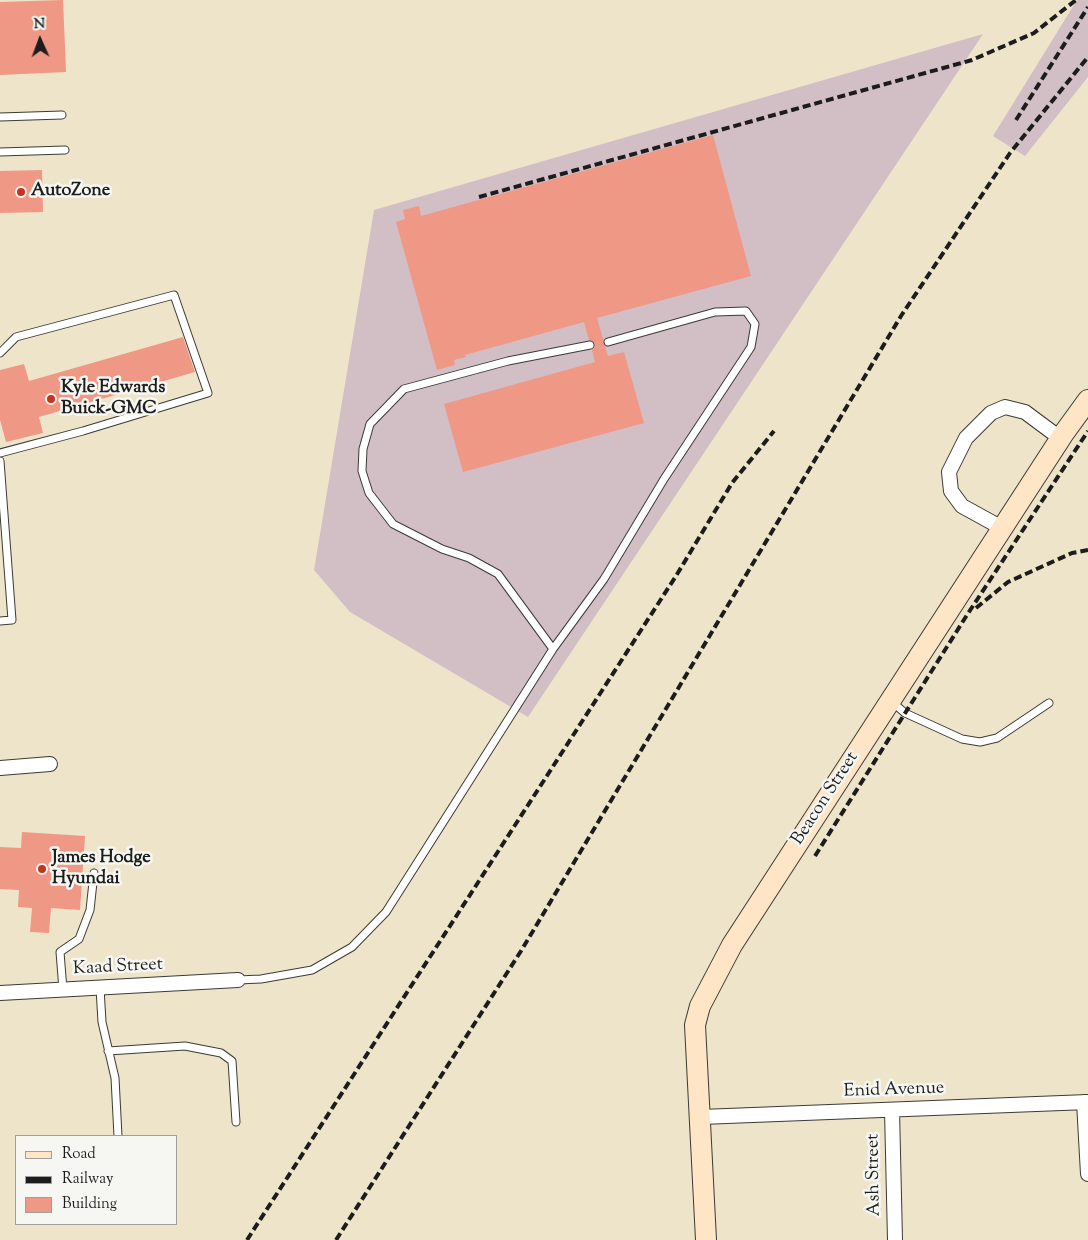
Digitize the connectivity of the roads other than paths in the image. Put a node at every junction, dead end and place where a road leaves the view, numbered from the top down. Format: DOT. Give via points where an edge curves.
graph roads {
  1 [pos="62,115"];
  2 [pos="0,117"];
  3 [pos="65,150"];
  4 [pos="0,152"];
  5 [pos="608,342"];
  6 [pos="590,345"];
  7 [pos="0,353"];
  8 [pos="1088,400"];
  9 [pos="1060,438"];
  10 [pos="0,453"];
  11 [pos="0,461"];
  12 [pos="1002,528"];
  13 [pos="0,621"];
  14 [pos="553,648"];
  15 [pos="890,700"];
  16 [pos="1049,704"];
  17 [pos="50,764"];
  18 [pos="0,768"];
  19 [pos="94,873"];
  20 [pos="238,980"];
  21 [pos="100,988"];
  22 [pos="63,990"];
  23 [pos="0,993"];
  24 [pos="108,1051"];
  25 [pos="1086,1102"];
  26 [pos="892,1110"];
  27 [pos="701,1117"];
  28 [pos="236,1122"];
  29 [pos="118,1135"];
  30 [pos="1088,1174"];
  31 [pos="706,1240"];
  32 [pos="895,1240"];
  1 -- 2 [label="lane"];
  3 -- 4 [label="lane"];
  5 -- 14 [label="lane" via="715,312 746,310 755,324 751,347 604,579"];
  6 -- 14 [label="lane" via="508,361 404,389 370,424 362,449 362,471 369,493 393,524 498,574"];
  7 -- 10 [label="lane" via="16,337 174,295 208,393"];
  8 -- 9 [label="street, Beacon Street"];
  9 -- 12 [label="street, Beacon Street"];
  9 -- 12 [label="street" via="1025,412 1005,407 991,413 966,438 949,472 951,492 962,506"];
  11 -- 13 [label="lane" via="12,620"];
  12 -- 15 [label="street, Beacon Street"];
  14 -- 20 [label="lane" via="386,912 352,947 312,970"];
  15 -- 16 [label="lane" via="905,713 962,738 980,742 997,738"];
  15 -- 27 [label="street, Beacon Street" via="732,945 700,1006 695,1026"];
  17 -- 18 [label="street"];
  19 -- 22 [label="lane" via="90,910 79,939 60,952"];
  20 -- 21 [label="street, Kaad Street"];
  21 -- 22 [label="street, Kaad Street"];
  21 -- 24 [label="lane"];
  22 -- 23 [label="street, Kaad Street"];
  24 -- 28 [label="lane" via="185,1046 221,1054 232,1061"];
  24 -- 29 [label="lane" via="115,1078"];
  25 -- 26 [label="street, Enid Avenue"];
  25 -- 30 [label="street"];
  26 -- 27 [label="street, Enid Avenue"];
  26 -- 32 [label="street, Ash Street"];
  27 -- 31 [label="street, Beacon Street"];
}
